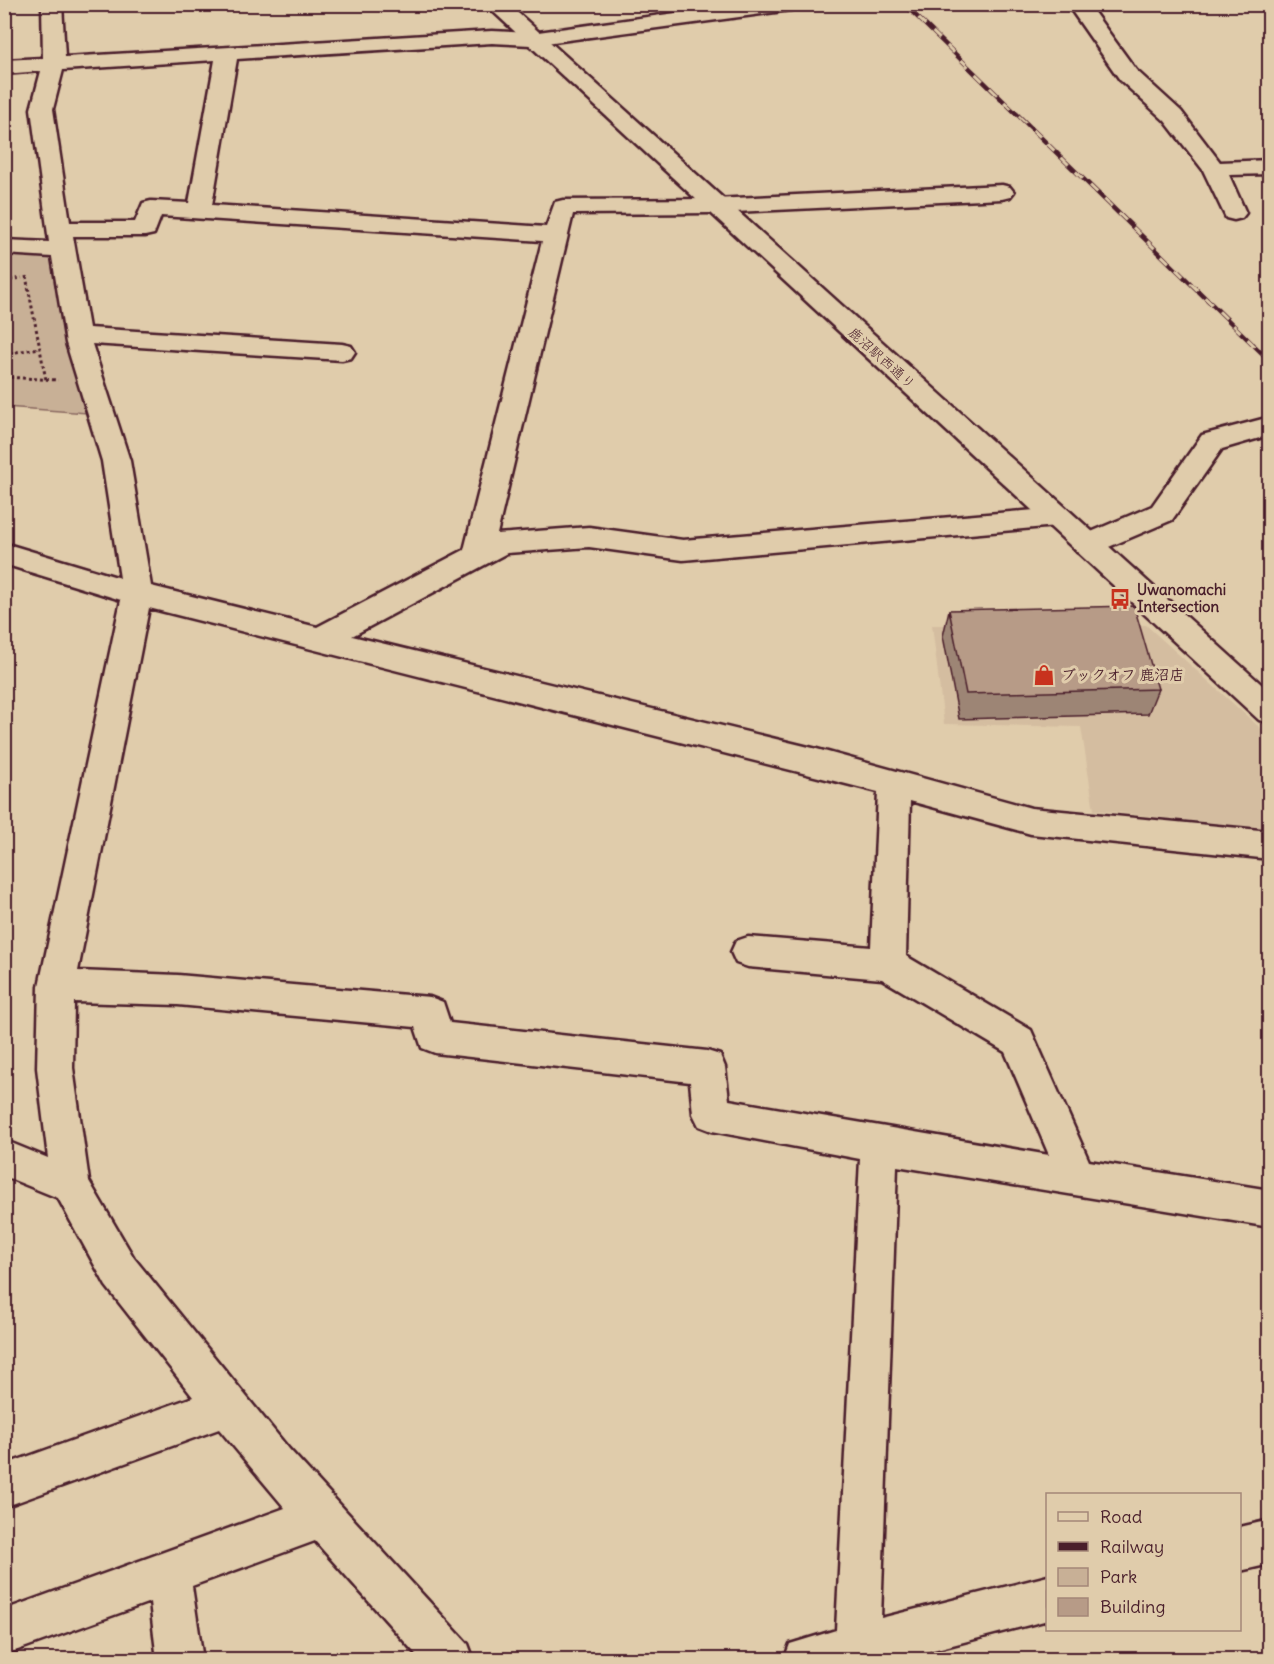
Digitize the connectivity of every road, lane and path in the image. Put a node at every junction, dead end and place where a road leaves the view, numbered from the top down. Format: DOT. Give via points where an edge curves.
graph roads {
  1 [pos="52,4"];
  2 [pos="495,4"];
  3 [pos="791,4"];
  4 [pos="1077,4"];
  5 [pos="722,9"];
  6 [pos="531,39"];
  7 [pos="227,55"];
  8 [pos="54,63"];
  9 [pos="4,67"];
  10 [pos="1269,166"];
  11 [pos="1214,169"];
  12 [pos="1002,192"];
  13 [pos="714,206"];
  14 [pos="200,212"];
  15 [pos="1234,213"];
  16 [pos="556,235"];
  17 [pos="61,240"];
  18 [pos="4,247"];
  19 [pos="25,271"];
  20 [pos="26,277"];
  21 [pos="4,281"];
  22 [pos="78,335"];
  23 [pos="40,348"];
  24 [pos="342,352"];
  25 [pos="4,354"];
  26 [pos="4,377"];
  27 [pos="46,380"];
  28 [pos="92,382"];
  29 [pos="1269,426"];
  30 [pos="1058,518"];
  31 [pos="1087,545"];
  32 [pos="4,553"];
  33 [pos="477,556"];
  34 [pos="137,594"];
  35 [pos="319,640"];
  36 [pos="1269,711"];
  37 [pos="894,783"];
  38 [pos="1269,845"];
  39 [pos="748,952"];
  40 [pos="888,964"];
  41 [pos="57,986"];
  42 [pos="879,1145"];
  43 [pos="4,1158"];
  44 [pos="1077,1177"];
  45 [pos="71,1185"];
  46 [pos="1269,1209"];
  47 [pos="226,1406"];
  48 [pos="4,1486"];
  49 [pos="321,1517"];
  50 [pos="1269,1542"];
  51 [pos="1241,1549"];
  52 [pos="168,1573"];
  53 [pos="1046,1598"];
  54 [pos="4,1633"];
  55 [pos="858,1646"];
  56 [pos="180,1659"];
  57 [pos="452,1659"];
  58 [pos="806,1659"];
  1 -- 8 [label="street"];
  2 -- 6 [label="street, 鹿沼駅西通り"];
  3 -- 5 [label="street"];
  4 -- 11 [label="street" via="1128,75 1173,116"];
  5 -- 6 [label="street"];
  6 -- 7 [label="street" via="492,37"];
  6 -- 13 [label="street, 鹿沼駅西通り"];
  7 -- 8 [label="street"];
  7 -- 14 [label="street"];
  8 -- 9 [label="street"];
  8 -- 17 [label="street" via="42,109"];
  10 -- 11 [label="street"];
  11 -- 15 [label="street"];
  12 -- 13 [label="street"];
  13 -- 16 [label="street" via="563,207"];
  13 -- 30 [label="street, 鹿沼駅西通り"];
  14 -- 16 [label="street"];
  14 -- 17 [label="street" via="151,208 145,229"];
  16 -- 33 [label="street"];
  17 -- 18 [label="street"];
  17 -- 22 [label="street"];
  19 -- 20 [label="path"];
  20 -- 21 [label="path"];
  20 -- 23 [label="path"];
  22 -- 24 [label="street"];
  22 -- 28 [label="street"];
  23 -- 25 [label="path"];
  23 -- 27 [label="path"];
  26 -- 27 [label="path"];
  27 -- 28 [label="path"];
  28 -- 34 [label="street" via="116,461"];
  29 -- 31 [label="street" via="1212,442 1162,513"];
  30 -- 31 [label="street, 鹿沼駅西通り"];
  30 -- 33 [label="street" via="683,550 589,537 502,543"];
  31 -- 36 [label="street, 鹿沼駅西通り"];
  32 -- 34 [label="street"];
  33 -- 35 [label="street"];
  34 -- 35 [label="street"];
  34 -- 41 [label="street"];
  35 -- 37 [label="street"];
  37 -- 38 [label="street" via="1031,821"];
  37 -- 40 [label="street"];
  39 -- 40 [label="street"];
  40 -- 44 [label="street" via="1018,1041"];
  41 -- 42 [label="street" via="178,990 430,1013 435,1037 707,1067 712,1114"];
  41 -- 45 [label="street" via="55,1068"];
  42 -- 44 [label="street"];
  42 -- 55 [label="street"];
  43 -- 45 [label="street"];
  44 -- 46 [label="street"];
  45 -- 47 [label="street" via="120,1272"];
  47 -- 48 [label="street"];
  47 -- 49 [label="street"];
  49 -- 52 [label="street"];
  49 -- 57 [label="street"];
  50 -- 51 [label="street"];
  52 -- 54 [label="street"];
  52 -- 56 [label="street"];
  53 -- 55 [label="street"];
  55 -- 58 [label="street"];
}
